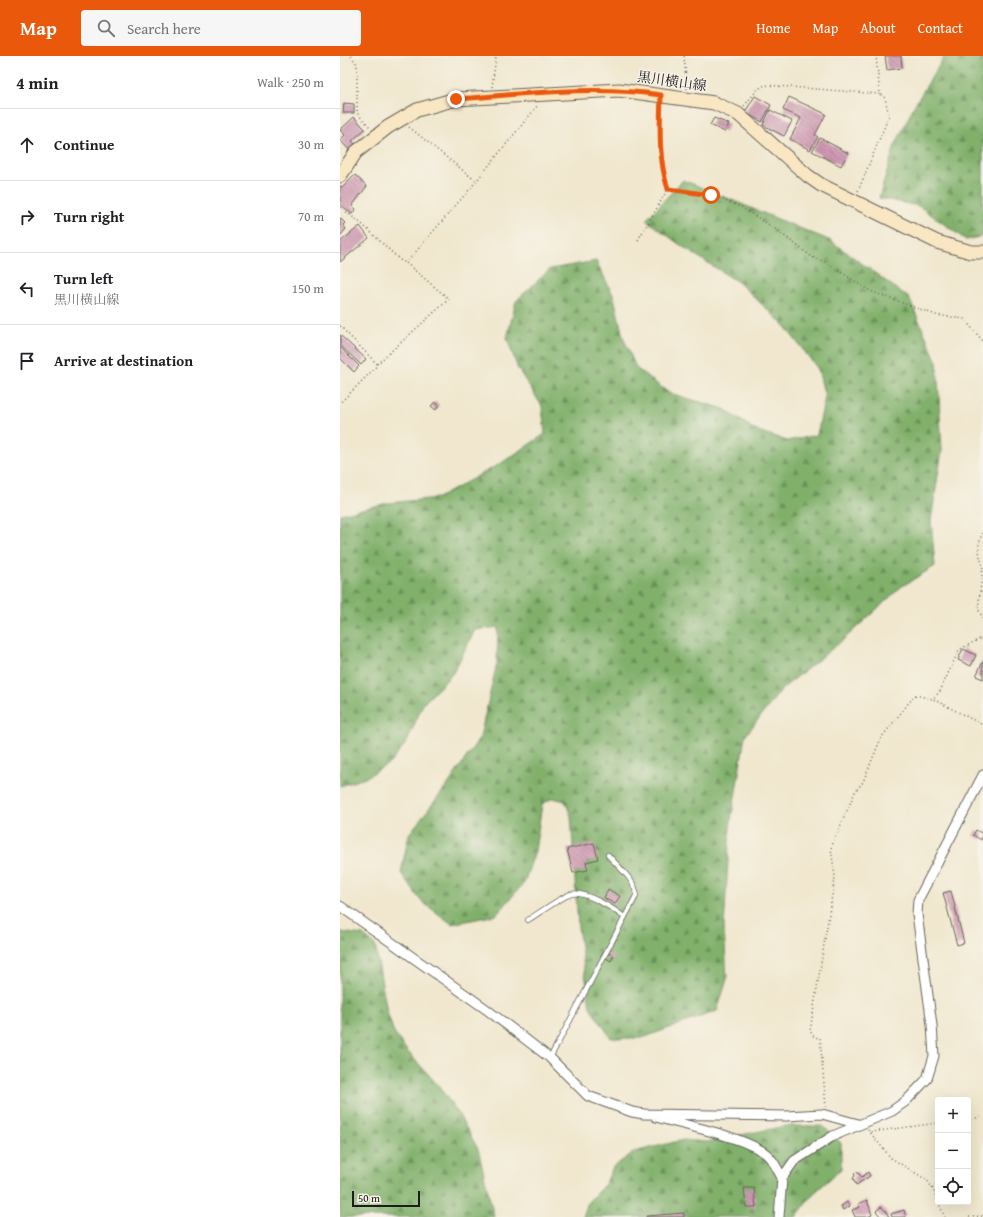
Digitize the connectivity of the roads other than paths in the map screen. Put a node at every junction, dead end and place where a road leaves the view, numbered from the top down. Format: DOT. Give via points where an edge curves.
graph roads {
  1 [pos="340,176"];
  2 [pos="983,252"];
  3 [pos="983,775"];
  4 [pos="608,855"];
  5 [pos="340,906"];
  6 [pos="624,917"];
  7 [pos="528,920"];
  8 [pos="550,1058"];
  9 [pos="644,1114"];
  10 [pos="858,1124"];
  11 [pos="782,1178"];
  12 [pos="779,1217"];
  1 -- 2 [label="main road, 黒川横山線" via="356,152 377,135 403,117 443,102 619,90 719,105 738,114 808,176 853,202 937,242 971,252"];
  3 -- 10 [label="street" via="918,900 917,914 934,1056 927,1079 906,1101 892,1110"];
  4 -- 6 [label="lane" via="636,890 636,896"];
  5 -- 8 [label="street"];
  6 -- 7 [label="lane" via="612,908 580,894 571,894"];
  6 -- 8 [label="lane"];
  8 -- 9 [label="street" via="588,1096"];
  9 -- 10 [label="street" via="822,1114"];
  9 -- 11 [label="street" via="742,1142 763,1151 772,1160"];
  10 -- 11 [label="street" via="833,1136 794,1161"];
  11 -- 12 [label="street"];
}
